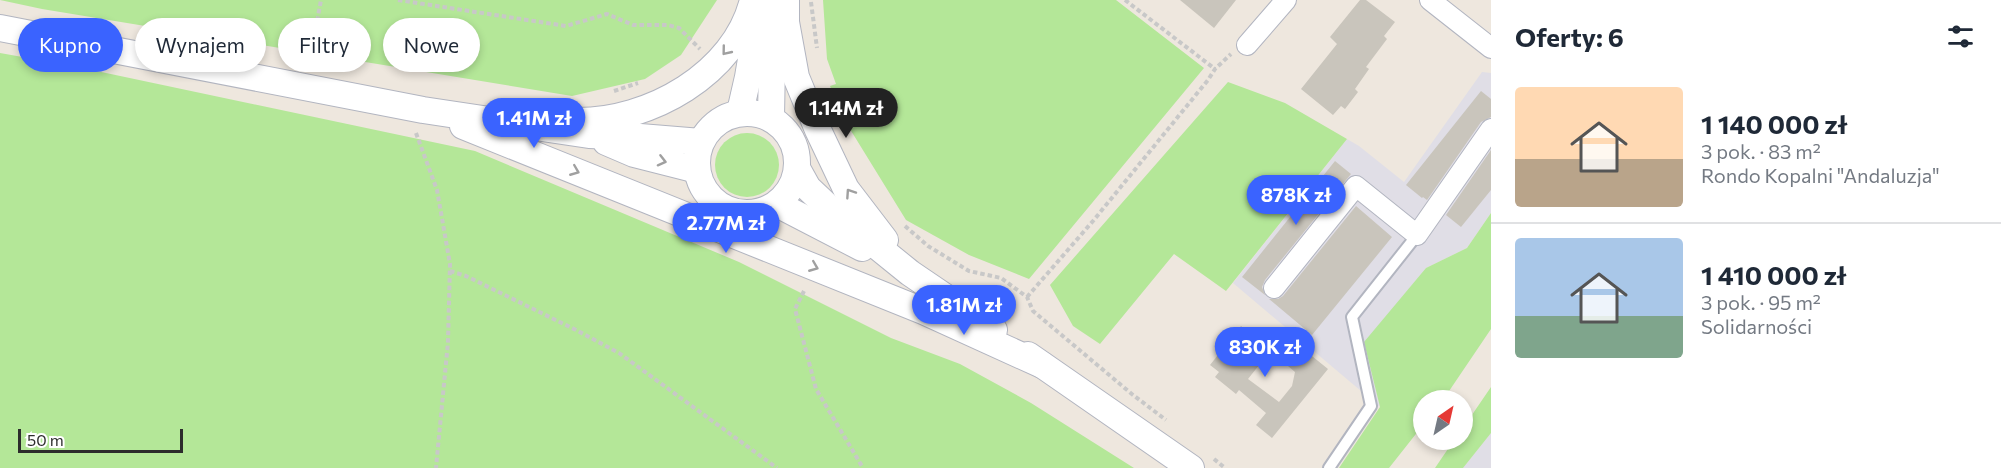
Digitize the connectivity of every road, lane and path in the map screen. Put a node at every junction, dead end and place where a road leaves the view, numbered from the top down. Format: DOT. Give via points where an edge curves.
graph roads {
  1 [pos="321,0"];
  2 [pos="398,0"];
  3 [pos="753,0"];
  4 [pos="761,0"];
  5 [pos="773,0"];
  6 [pos="786,0"];
  7 [pos="811,0"];
  8 [pos="1125,0"];
  9 [pos="1286,0"];
  10 [pos="1430,0"];
  11 [pos="0,28"];
  12 [pos="1247,45"];
  13 [pos="1491,48"];
  14 [pos="818,54"];
  15 [pos="694,55"];
  16 [pos="646,81"];
  17 [pos="305,86"];
  18 [pos="611,92"];
  19 [pos="415,109"];
  20 [pos="740,112"];
  21 [pos="771,117"];
  22 [pos="486,120"];
  23 [pos="1491,129"];
  24 [pos="589,135"];
  25 [pos="701,142"];
  26 [pos="697,170"];
  27 [pos="798,170"];
  28 [pos="777,204"];
  29 [pos="902,224"];
  30 [pos="1417,235"];
  31 [pos="450,271"];
  32 [pos="910,273"];
  33 [pos="800,286"];
  34 [pos="1274,288"];
  35 [pos="1027,297"];
  36 [pos="1042,365"];
  37 [pos="1171,423"];
  38 [pos="1198,460"];
  39 [pos="436,468"];
  40 [pos="777,468"];
  41 [pos="862,468"];
  42 [pos="1225,468"];
  43 [pos="1329,468"];
  1 -- 17 [label="path"];
  2 -- 15 [label="path" via="566,26 607,14 633,25 668,25 679,28 700,49"];
  3 -- 22 [label="street, one-way" via="737,38 717,63 672,97 625,116 588,121"];
  4 -- 20 [label="street"];
  5 -- 21 [label="street"];
  32 -- 6 [label="street, one-way" via="846,189 818,130 796,77"];
  7 -- 14 [label="path"];
  8 -- 35 [label="path" via="1215,69"];
  9 -- 12 [label="street"];
  10 -- 13 [label="street"];
  11 -- 17 [label="street"];
  16 -- 18 [label="path"];
  17 -- 19 [label="street"];
  19 -- 22 [label="street"];
  19 -- 31 [label="path" via="437,189"];
  19 -- 36 [label="street, one-way" via="912,307"];
  20 -- 21 [label="street"];
  20 -- 25 [label="street" via="720,119"];
  21 -- 27 [label="street" via="784,126 793,140"];
  22 -- 24 [label="street"];
  23 -- 30 [label="street"];
  24 -- 25 [label="street"];
  24 -- 26 [label="street, one-way" via="634,154"];
  25 -- 26 [label="street"];
  26 -- 28 [label="street" via="702,186 727,209 761,212"];
  27 -- 28 [label="street" via="790,189"];
  27 -- 32 [label="street" via="820,200"];
  28 -- 32 [label="street"];
  29 -- 35 [label="path" via="928,246 969,271 1000,278"];
  30 -- 34 [label="street" via="1356,186"];
  30 -- 43 [label="lane" via="1352,317 1371,406"];
  31 -- 39 [label="path" via="448,342"];
  31 -- 40 [label="path" via="619,353"];
  32 -- 36 [label="street"];
  33 -- 41 [label="path" via="804,291 795,309 816,389"];
  35 -- 37 [label="path" via="1033,311"];
  36 -- 38 [label="street"];
  38 -- 42 [label="path"];
}
